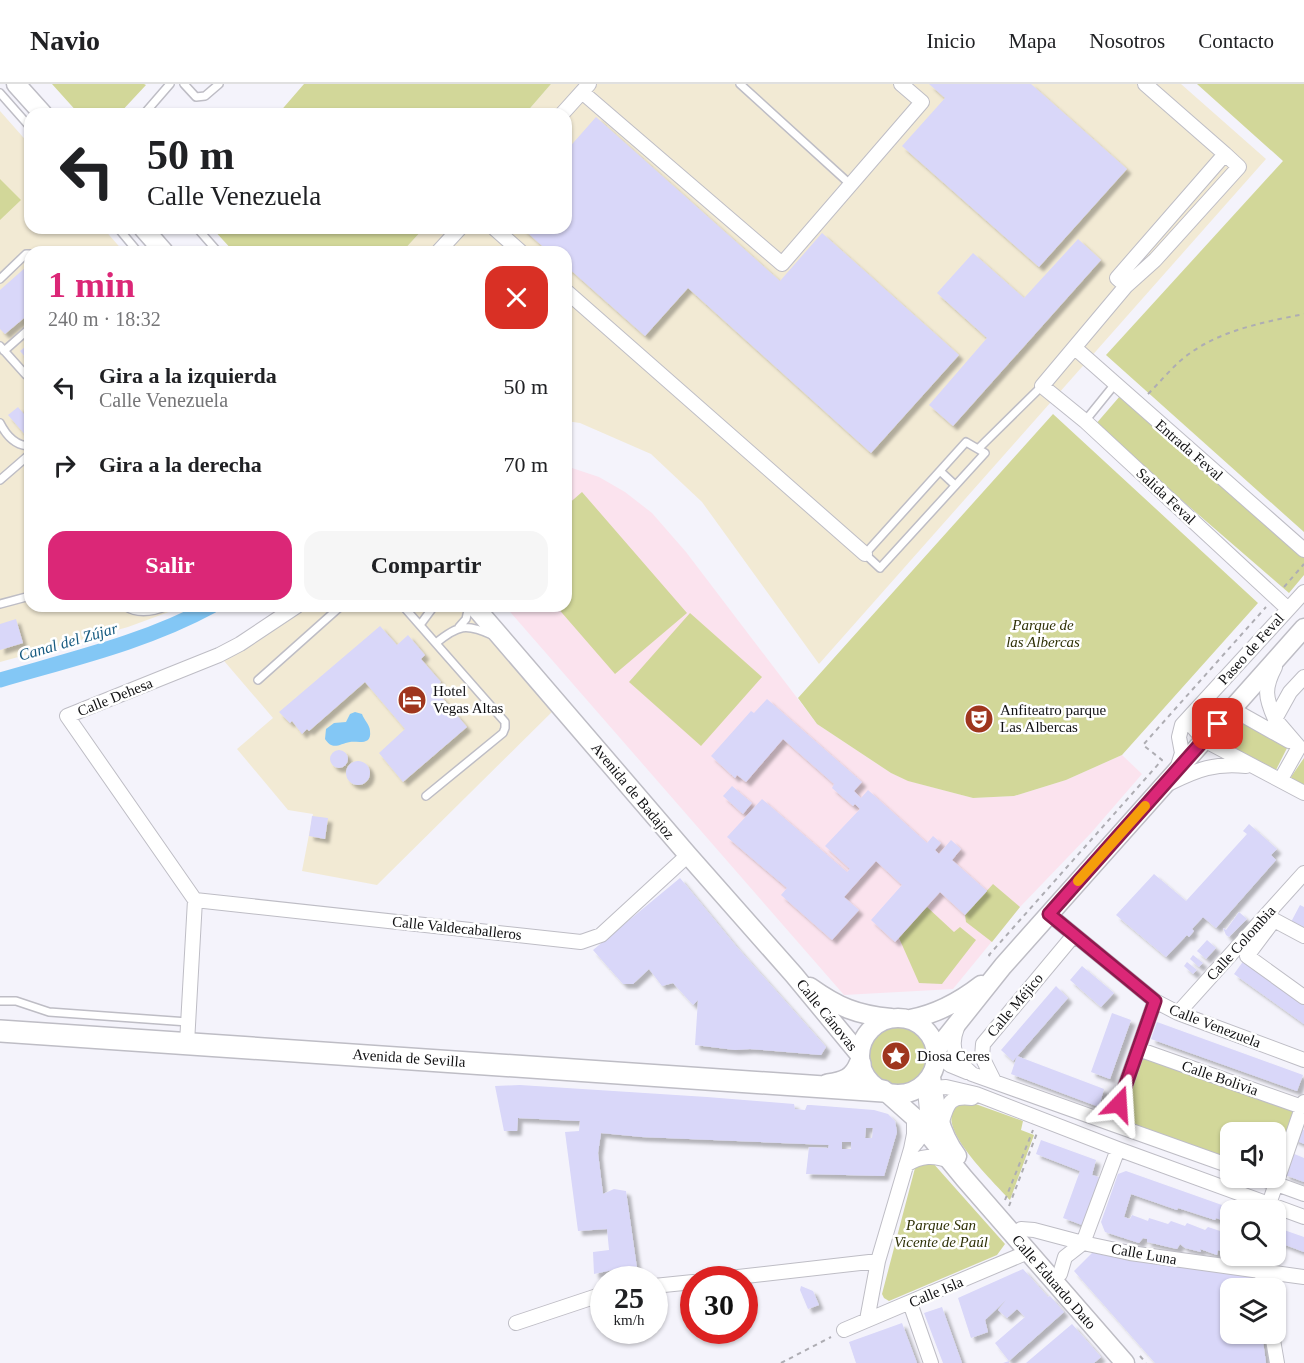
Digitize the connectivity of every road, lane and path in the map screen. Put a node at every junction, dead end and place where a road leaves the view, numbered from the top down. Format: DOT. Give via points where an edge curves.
graph roads {
  1 [pos="16,84"];
  2 [pos="170,84"];
  3 [pos="184,84"];
  4 [pos="219,84"];
  5 [pos="740,84"];
  6 [pos="901,84"];
  7 [pos="1145,84"];
  8 [pos="586,88"];
  9 [pos="0,93"];
  10 [pos="38,108"];
  11 [pos="149,108"];
  12 [pos="568,108"];
  13 [pos="24,120"];
  14 [pos="1225,154"];
  15 [pos="851,185"];
  16 [pos="122,234"];
  17 [pos="148,234"];
  18 [pos="202,234"];
  19 [pos="454,234"];
  20 [pos="501,234"];
  21 [pos="133,246"];
  22 [pos="159,246"];
  23 [pos="213,246"];
  24 [pos="444,246"];
  25 [pos="514,246"];
  26 [pos="1142,249"];
  27 [pos="24,256"];
  28 [pos="1155,260"];
  29 [pos="0,279"];
  30 [pos="1126,286"];
  31 [pos="572,296"];
  32 [pos="1304,314"];
  33 [pos="24,332"];
  34 [pos="1075,348"];
  35 [pos="2,349"];
  36 [pos="24,373"];
  37 [pos="1115,384"];
  38 [pos="1042,386"];
  39 [pos="1137,405"];
  40 [pos="1085,421"];
  41 [pos="0,423"];
  42 [pos="24,446"];
  43 [pos="978,449"];
  44 [pos="24,459"];
  45 [pos="0,470"];
  46 [pos="10,471"];
  47 [pos="940,471"];
  48 [pos="0,480"];
  49 [pos="955,485"];
  50 [pos="1304,550"];
  51 [pos="865,554"];
  52 [pos="1304,564"];
  53 [pos="1304,592"];
  54 [pos="1275,597"];
  55 [pos="24,598"];
  56 [pos="0,604"];
  57 [pos="1288,609"];
  58 [pos="288,612"];
  59 [pos="334,612"];
  60 [pos="408,612"];
  61 [pos="430,612"];
  62 [pos="468,612"];
  63 [pos="479,612"];
  64 [pos="420,626"];
  65 [pos="459,627"];
  66 [pos="1304,628"];
  67 [pos="504,640"];
  68 [pos="436,643"];
  69 [pos="1283,652"];
  70 [pos="1304,677"];
  71 [pos="258,680"];
  72 [pos="1232,709"];
  73 [pos="1192,714"];
  74 [pos="1275,719"];
  75 [pos="1203,740"];
  76 [pos="1301,748"];
  77 [pos="1253,766"];
  78 [pos="1177,770"];
  79 [pos="1281,779"];
  80 [pos="1163,786"];
  81 [pos="1304,793"];
  82 [pos="426,796"];
  83 [pos="688,855"];
  84 [pos="1304,873"];
  85 [pos="1298,889"];
  86 [pos="195,900"];
  87 [pos="1049,914"];
  88 [pos="1074,935"];
  89 [pos="1304,936"];
  90 [pos="1000,970"];
  91 [pos="794,975"];
  92 [pos="1304,997"];
  93 [pos="0,1001"];
  94 [pos="1155,1001"];
  95 [pos="1178,1013"];
  96 [pos="891,1018"];
  97 [pos="910,1019"];
  98 [pos="188,1022"];
  99 [pos="958,1024"];
  100 [pos="0,1031"];
  101 [pos="187,1043"];
  102 [pos="1138,1049"];
  103 [pos="937,1052"];
  104 [pos="860,1060"];
  105 [pos="1304,1060"];
  106 [pos="972,1074"];
  107 [pos="994,1081"];
  108 [pos="926,1085"];
  109 [pos="817,1086"];
  110 [pos="885,1092"];
  111 [pos="996,1102"];
  112 [pos="1303,1104"];
  113 [pos="1038,1118"];
  114 [pos="1112,1123"];
  115 [pos="926,1124"];
  116 [pos="1118,1149"];
  117 [pos="1286,1154"];
  118 [pos="950,1161"];
  119 [pos="1220,1163"];
  120 [pos="906,1165"];
  121 [pos="1286,1188"];
  122 [pos="1304,1194"];
  123 [pos="1248,1200"];
  124 [pos="1008,1209"];
  125 [pos="1286,1213"];
  126 [pos="1304,1217"];
  127 [pos="1021,1229"];
  128 [pos="1083,1243"];
  129 [pos="1028,1252"];
  130 [pos="878,1261"];
  131 [pos="1259,1266"];
  132 [pos="1260,1270"];
  133 [pos="1060,1274"];
  134 [pos="758,1275"];
  135 [pos="1304,1277"];
  136 [pos="1262,1278"];
  137 [pos="590,1298"];
  138 [pos="910,1303"];
  139 [pos="867,1320"];
  140 [pos="516,1323"];
  141 [pos="844,1330"];
  142 [pos="1273,1344"];
  143 [pos="1134,1360"];
  144 [pos="781,1363"];
  145 [pos="931,1363"];
  146 [pos="1146,1363"];
  147 [pos="1276,1363"];
  1 -- 10 [label="main road"];
  2 -- 11 [label="lane"];
  3 -- 4 [label="lane" via="196,97 205,96"];
  5 -- 15 [label="lane"];
  6 -- 15 [label="street" via="922,102"];
  7 -- 14 [label="street"];
  8 -- 12 [label="street"];
  8 -- 15 [label="street" via="782,264"];
  9 -- 13 [label="lane"];
  14 -- 26 [label="street"];
  14 -- 28 [label="street" via="1239,167"];
  16 -- 21 [label="lane"];
  17 -- 22 [label="main road"];
  18 -- 23 [label="lane"];
  19 -- 24 [label="street"];
  20 -- 25 [label="street"];
  26 -- 28 [label="lane"];
  26 -- 30 [label="street" via="1117,278"];
  27 -- 29 [label="lane"];
  28 -- 30 [label="street"];
  30 -- 34 [label="street"];
  31 -- 51 [label="street"];
  32 -- 39 [label="path" via="1248,326 1210,341 1181,361"];
  33 -- 35 [label="lane"];
  34 -- 37 [label="street, Entrada Feval"];
  34 -- 38 [label="street"];
  35 -- 36 [label="lane"];
  37 -- 39 [label="street, Entrada Feval"];
  37 -- 40 [label="lane"];
  38 -- 40 [label="street, Salida Feval"];
  38 -- 43 [label="lane"];
  39 -- 50 [label="street, Entrada Feval"];
  40 -- 54 [label="street, Salida Feval"];
  41 -- 42 [label="lane" via="6,434"];
  43 -- 47 [label="lane" via="966,442"];
  43 -- 49 [label="lane" via="985,453"];
  44 -- 46 [label="lane"];
  45 -- 46 [label="lane"];
  46 -- 48 [label="lane"];
  47 -- 49 [label="lane"];
  47 -- 51 [label="lane"];
  49 -- 51 [label="lane" via="880,568"];
  52 -- 54 [label="path"];
  53 -- 57 [label="street, Paseo de Feval"];
  54 -- 57 [label="street, Salida Feval"];
  54 -- 90 [label="path" via="1143,745 1162,760 988,955"];
  55 -- 56 [label="lane"];
  57 -- 73 [label="street, Paseo de Feval"];
  58 -- 86 [label="street, Calle Dehesa" via="219,655 68,716"];
  59 -- 71 [label="lane"];
  60 -- 64 [label="lane"];
  61 -- 64 [label="lane"];
  62 -- 65 [label="lane"];
  63 -- 67 [label="main road, Avenida de Badajoz"];
  64 -- 68 [label="lane"];
  65 -- 67 [label="lane"];
  65 -- 68 [label="lane"];
  66 -- 69 [label="main road"];
  67 -- 83 [label="main road, Avenida de Badajoz"];
  68 -- 82 [label="lane" via="505,722 506,728"];
  69 -- 72 [label="main road"];
  69 -- 74 [label="street" via="1268,682 1267,701"];
  70 -- 74 [label="street"];
  72 -- 75 [label="main road"];
  72 -- 76 [label="street"];
  73 -- 75 [label="street" via="1191,724"];
  73 -- 78 [label="street, Paseo de Feval" via="1182,725 1182,753"];
  74 -- 76 [label="street"];
  75 -- 77 [label="street"];
  75 -- 78 [label="main road"];
  76 -- 79 [label="street"];
  77 -- 79 [label="street"];
  77 -- 80 [label="street" via="1207,766"];
  78 -- 80 [label="main road"];
  79 -- 81 [label="street"];
  80 -- 87 [label="main road"];
  83 -- 86 [label="street, Calle Valdecaballeros" via="601,934 580,942"];
  83 -- 91 [label="main road, Avenida de Badajoz"];
  84 -- 85 [label="street, Calle Colombia"];
  85 -- 95 [label="street, Calle Colombia"];
  86 -- 98 [label="street"];
  87 -- 88 [label="street, Calle Venezuela"];
  87 -- 90 [label="main road"];
  88 -- 94 [label="street, Calle Venezuela"];
  88 -- 107 [label="street, Calle Méjico" via="983,1044 982,1057"];
  89 -- 92 [label="street" via="1274,920 1247,956"];
  90 -- 97 [label="main road" via="952,1005 930,1016"];
  90 -- 99 [label="main road"];
  91 -- 96 [label="main road, Calle Cánovas" via="846,1009"];
  91 -- 104 [label="main road, Calle Cánovas"];
  93 -- 98 [label="lane" via="16,1001 49,1012"];
  94 -- 95 [label="street, Calle Venezuela"];
  94 -- 102 [label="street"];
  95 -- 105 [label="street, Calle Venezuela"];
  96 -- 97 [label="main road"];
  96 -- 104 [label="main road" via="872,1028 865,1037"];
  97 -- 103 [label="main road" via="929,1032"];
  98 -- 101 [label="street"];
  99 -- 103 [label="main road"];
  99 -- 106 [label="street" via="953,1048 961,1065"];
  100 -- 101 [label="main road, Avenida de Sevilla"];
  101 -- 109 [label="main road, Avenida de Sevilla"];
  102 -- 112 [label="street, Calle Bolivia"];
  102 -- 114 [label="street"];
  103 -- 106 [label="street" via="950,1065"];
  103 -- 108 [label="main road" via="935,1068"];
  104 -- 109 [label="main road, Avenida de Sevilla" via="856,1074 841,1084"];
  104 -- 110 [label="main road" via="870,1082"];
  106 -- 107 [label="street"];
  107 -- 114 [label="street"];
  108 -- 110 [label="main road" via="907,1094"];
  108 -- 111 [label="street" via="963,1090"];
  108 -- 115 [label="main road, Calle Eduardo Dato" via="934,1100"];
  109 -- 110 [label="main road, Avenida de Sevilla"];
  110 -- 115 [label="main road, Calle Eduardo Dato"];
  111 -- 113 [label="street"];
  111 -- 115 [label="street" via="956,1098"];
  112 -- 117 [label="street, Calle Bolivia"];
  113 -- 116 [label="street"];
  113 -- 124 [label="path"];
  113 -- 124 [label="path" via="1030,1124 1033,1130 1005,1200"];
  114 -- 119 [label="street"];
  115 -- 118 [label="main road, Calle Eduardo Dato"];
  115 -- 120 [label="street" via="914,1134"];
  115 -- 124 [label="main road, Calle Eduardo Dato"];
  116 -- 123 [label="street"];
  116 -- 128 [label="street"];
  118 -- 120 [label="street" via="928,1156"];
  118 -- 129 [label="main road, Calle Eduardo Dato"];
  120 -- 130 [label="street"];
  121 -- 122 [label="street"];
  124 -- 127 [label="main road, Calle Eduardo Dato"];
  125 -- 126 [label="street"];
  127 -- 128 [label="street, Calle Luna"];
  127 -- 133 [label="main road, Calle Eduardo Dato"];
  128 -- 132 [label="street, Calle Luna"];
  128 -- 133 [label="street" via="1065,1257"];
  129 -- 138 [label="street, Calle Isla"];
  129 -- 143 [label="main road, Calle Eduardo Dato"];
  130 -- 134 [label="street"];
  130 -- 139 [label="street"];
  131 -- 132 [label="street"];
  132 -- 135 [label="street, Calle Luna"];
  132 -- 136 [label="street"];
  133 -- 143 [label="main road, Calle Eduardo Dato"];
  137 -- 140 [label="street"];
  138 -- 139 [label="street, Calle Isla"];
  138 -- 145 [label="street"];
  139 -- 141 [label="street, Calle Isla"];
  141 -- 144 [label="path"];
  142 -- 147 [label="street"];
  143 -- 146 [label="path"];
}
